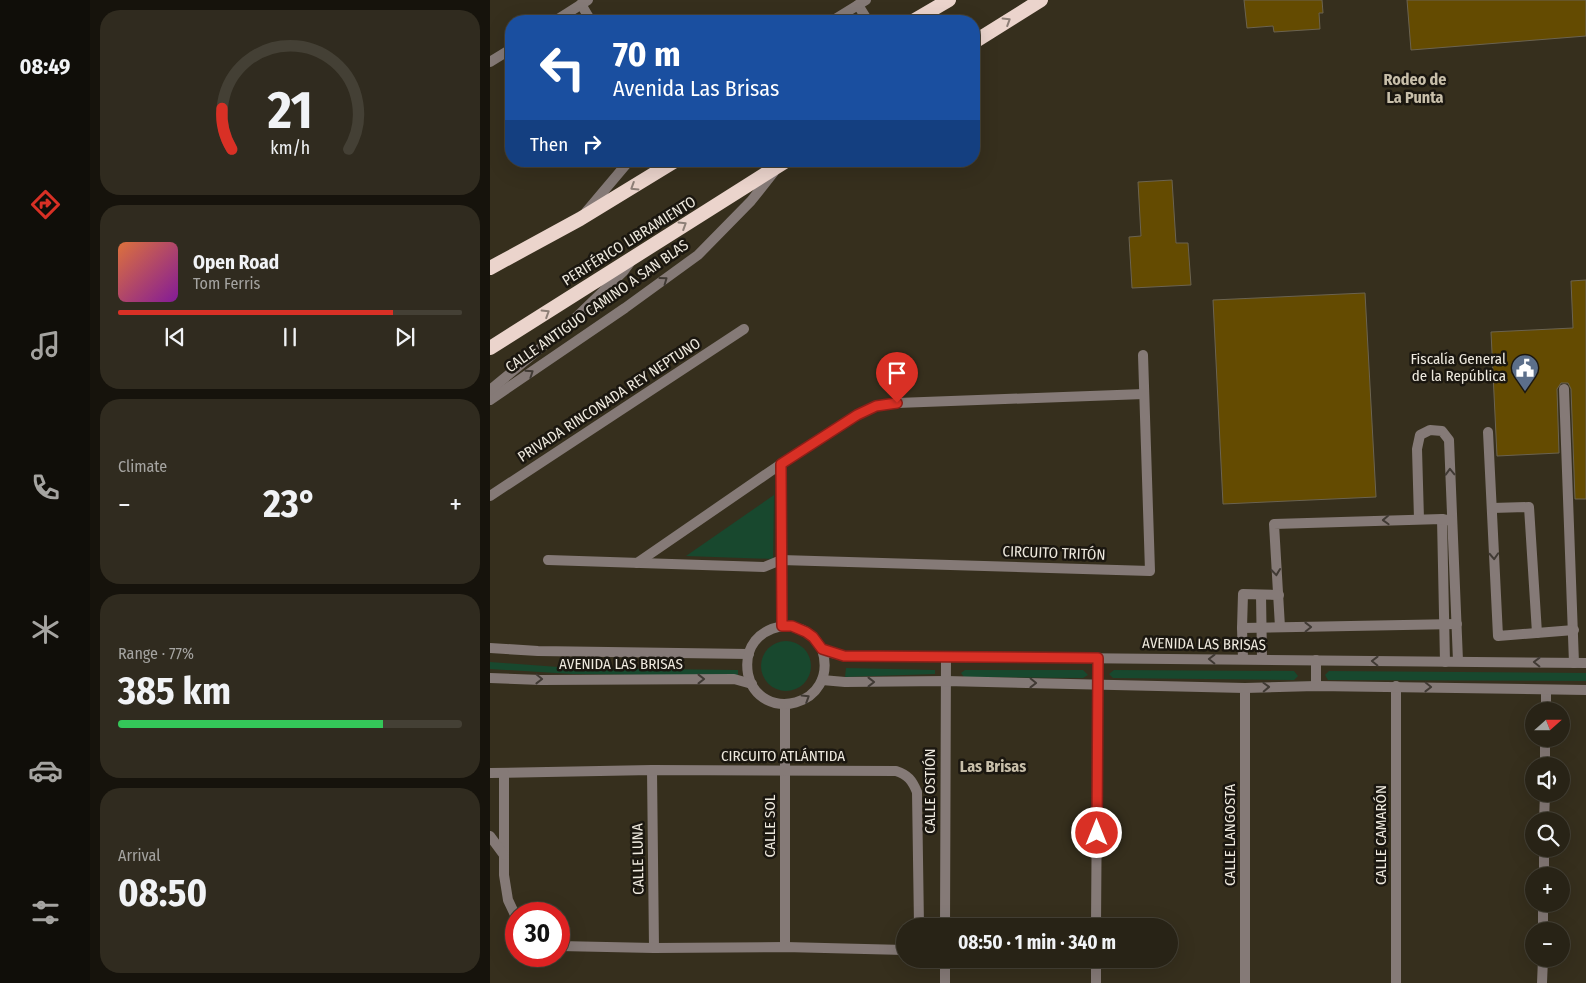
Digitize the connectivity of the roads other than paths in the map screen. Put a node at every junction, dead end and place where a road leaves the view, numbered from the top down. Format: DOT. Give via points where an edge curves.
graph roads {
  1 [pos="949,0"];
  2 [pos="1041,0"];
  3 [pos="584,2"];
  4 [pos="862,2"];
  5 [pos="571,15"];
  6 [pos="589,15"];
  7 [pos="841,15"];
  8 [pos="866,15"];
  9 [pos="923,15"];
  10 [pos="980,38"];
  11 [pos="505,53"];
  12 [pos="490,62"];
  13 [pos="624,167"];
  14 [pos="656,167"];
  15 [pos="777,167"];
  16 [pos="779,167"];
  17 [pos="580,219"];
  18 [pos="634,257"];
  19 [pos="490,268"];
  20 [pos="744,329"];
  21 [pos="490,348"];
  22 [pos="1143,355"];
  23 [pos="1564,389"];
  24 [pos="490,390"];
  25 [pos="1144,394"];
  26 [pos="490,400"];
  27 [pos="1488,432"];
  28 [pos="781,464"];
  29 [pos="490,496"];
  30 [pos="1492,508"];
  31 [pos="1419,519"];
  32 [pos="1447,520"];
  33 [pos="1442,554"];
  34 [pos="1454,554"];
  35 [pos="548,560"];
  36 [pos="781,560"];
  37 [pos="637,563"];
  38 [pos="1444,590"];
  39 [pos="1456,590"];
  40 [pos="1261,595"];
  41 [pos="1279,595"];
  42 [pos="1457,624"];
  43 [pos="1443,625"];
  44 [pos="782,626"];
  45 [pos="1261,627"];
  46 [pos="1280,627"];
  47 [pos="1242,628"];
  48 [pos="1574,630"];
  49 [pos="1536,633"];
  50 [pos="490,648"];
  51 [pos="822,649"];
  52 [pos="749,654"];
  53 [pos="946,656"];
  54 [pos="1098,658"];
  55 [pos="1243,659"];
  56 [pos="1262,659"];
  57 [pos="1316,660"];
  58 [pos="1458,661"];
  59 [pos="1445,662"];
  60 [pos="1574,663"];
  61 [pos="1586,663"];
  62 [pos="490,678"];
  63 [pos="822,680"];
  64 [pos="946,681"];
  65 [pos="752,684"];
  66 [pos="1098,684"];
  67 [pos="1316,686"];
  68 [pos="1396,686"];
  69 [pos="1245,688"];
  70 [pos="1546,690"];
  71 [pos="1586,690"];
  72 [pos="1546,702"];
  73 [pos="785,704"];
  74 [pos="652,770"];
  75 [pos="785,771"];
  76 [pos="490,773"];
  77 [pos="504,773"];
  78 [pos="490,836"];
  79 [pos="504,854"];
  80 [pos="509,902"];
  81 [pos="919,918"];
  82 [pos="945,918"];
  83 [pos="1096,918"];
  84 [pos="570,946"];
  85 [pos="785,947"];
  86 [pos="654,948"];
  87 [pos="896,950"];
  88 [pos="1543,967"];
  89 [pos="945,968"];
  90 [pos="1096,968"];
  91 [pos="945,983"];
  92 [pos="1096,983"];
  93 [pos="1245,983"];
  94 [pos="1396,983"];
  95 [pos="1542,983"];
  1 -- 9 [label="highway"];
  10 -- 2 [label="highway, one-way"];
  3 -- 5 [label="street"];
  3 -- 6 [label="street"];
  4 -- 7 [label="street"];
  4 -- 8 [label="street"];
  11 -- 12 [label="street"];
  13 -- 17 [label="street"];
  14 -- 17 [label="highway, one-way"];
  18 -- 15 [label="highway, PERIFÉRICO LIBRAMIENTO, one-way"];
  26 -- 16 [label="street, CALLE ANTIGUO CAMINO A SAN BLAS, one-way" via="698,255"];
  17 -- 19 [label="highway"];
  21 -- 18 [label="highway, PERIFÉRICO LIBRAMIENTO, one-way"];
  18 -- 24 [label="street" via="623,272 567,326"];
  20 -- 29 [label="street, PRIVADA RINCONADA REY NEPTUNO"];
  22 -- 25 [label="street, CIRCUITO TRITÓN"];
  23 -- 48 [label="street"];
  25 -- 28 [label="street" via="876,406"];
  25 -- 36 [label="street, CIRCUITO TRITÓN" via="1150,571"];
  27 -- 30 [label="street"];
  28 -- 36 [label="street"];
  28 -- 37 [label="street"];
  30 -- 49 [label="street" via="1529,507"];
  30 -- 49 [label="street, one-way" via="1498,636"];
  31 -- 32 [label="street"];
  32 -- 31 [label="street, one-way" via="1449,440 1442,431 1430,430 1420,435 1417,449"];
  31 -- 41 [label="street, one-way" via="1274,524"];
  32 -- 33 [label="street"];
  32 -- 34 [label="street"];
  33 -- 34 [label="street"];
  33 -- 38 [label="street"];
  34 -- 39 [label="street"];
  35 -- 37 [label="street, CIRCUITO TRITÓN"];
  36 -- 37 [label="street, CIRCUITO TRITÓN" via="764,567"];
  36 -- 44 [label="street"];
  38 -- 39 [label="street"];
  38 -- 43 [label="street"];
  39 -- 42 [label="street"];
  40 -- 41 [label="street"];
  40 -- 45 [label="street"];
  40 -- 47 [label="street" via="1243,594"];
  41 -- 46 [label="street"];
  42 -- 43 [label="street"];
  42 -- 58 [label="street"];
  46 -- 43 [label="street, one-way"];
  43 -- 59 [label="street"];
  44 -- 51 [label="street, AVENIDA LAS BRISAS" via="806,632"];
  44 -- 52 [label="street" via="762,634"];
  45 -- 46 [label="street"];
  45 -- 47 [label="street"];
  45 -- 56 [label="street"];
  47 -- 55 [label="street"];
  48 -- 49 [label="street"];
  48 -- 60 [label="street"];
  50 -- 52 [label="street, AVENIDA LAS BRISAS"];
  51 -- 53 [label="street, AVENIDA LAS BRISAS" via="844,656"];
  51 -- 63 [label="street" via="825,665"];
  52 -- 65 [label="street"];
  53 -- 54 [label="street, AVENIDA LAS BRISAS"];
  53 -- 64 [label="street, CALLE OSTIÓN"];
  55 -- 54 [label="street, AVENIDA LAS BRISAS, one-way"];
  54 -- 66 [label="street"];
  55 -- 56 [label="street, AVENIDA LAS BRISAS"];
  56 -- 57 [label="street, AVENIDA LAS BRISAS"];
  59 -- 57 [label="street, AVENIDA LAS BRISAS, one-way"];
  57 -- 67 [label="street"];
  58 -- 59 [label="street, AVENIDA LAS BRISAS"];
  60 -- 58 [label="street, AVENIDA LAS BRISAS, one-way"];
  60 -- 61 [label="street, AVENIDA LAS BRISAS"];
  62 -- 65 [label="street, AVENIDA LAS BRISAS, one-way" via="734,679"];
  63 -- 64 [label="street, one-way"];
  73 -- 63 [label="street, one-way" via="807,698"];
  64 -- 66 [label="street, one-way"];
  64 -- 82 [label="street, CALLE OSTIÓN"];
  65 -- 73 [label="street, AVENIDA LAS BRISAS" via="763,696"];
  66 -- 69 [label="street"];
  66 -- 83 [label="street"];
  67 -- 68 [label="street"];
  69 -- 67 [label="street, one-way"];
  68 -- 70 [label="street, one-way"];
  68 -- 94 [label="street, CALLE CAMARÓN"];
  69 -- 93 [label="street, CALLE LANGOSTA"];
  70 -- 71 [label="street"];
  70 -- 72 [label="street"];
  73 -- 75 [label="street, CALLE SOL"];
  74 -- 75 [label="street, CIRCUITO ATLÁNTIDA"];
  74 -- 77 [label="street, CIRCUITO ATLÁNTIDA"];
  74 -- 86 [label="street, CALLE LUNA"];
  75 -- 81 [label="street, CIRCUITO ATLÁNTIDA" via="896,772 905,774 913,782 917,802"];
  75 -- 85 [label="street, CALLE SOL"];
  76 -- 77 [label="street, CIRCUITO ATLÁNTIDA"];
  77 -- 79 [label="street"];
  78 -- 79 [label="street"];
  79 -- 80 [label="street"];
  84 -- 86 [label="street"];
  85 -- 86 [label="street"];
  85 -- 87 [label="street"];
  88 -- 95 [label="street"];
  89 -- 91 [label="street"];
  90 -- 92 [label="street"];
}
